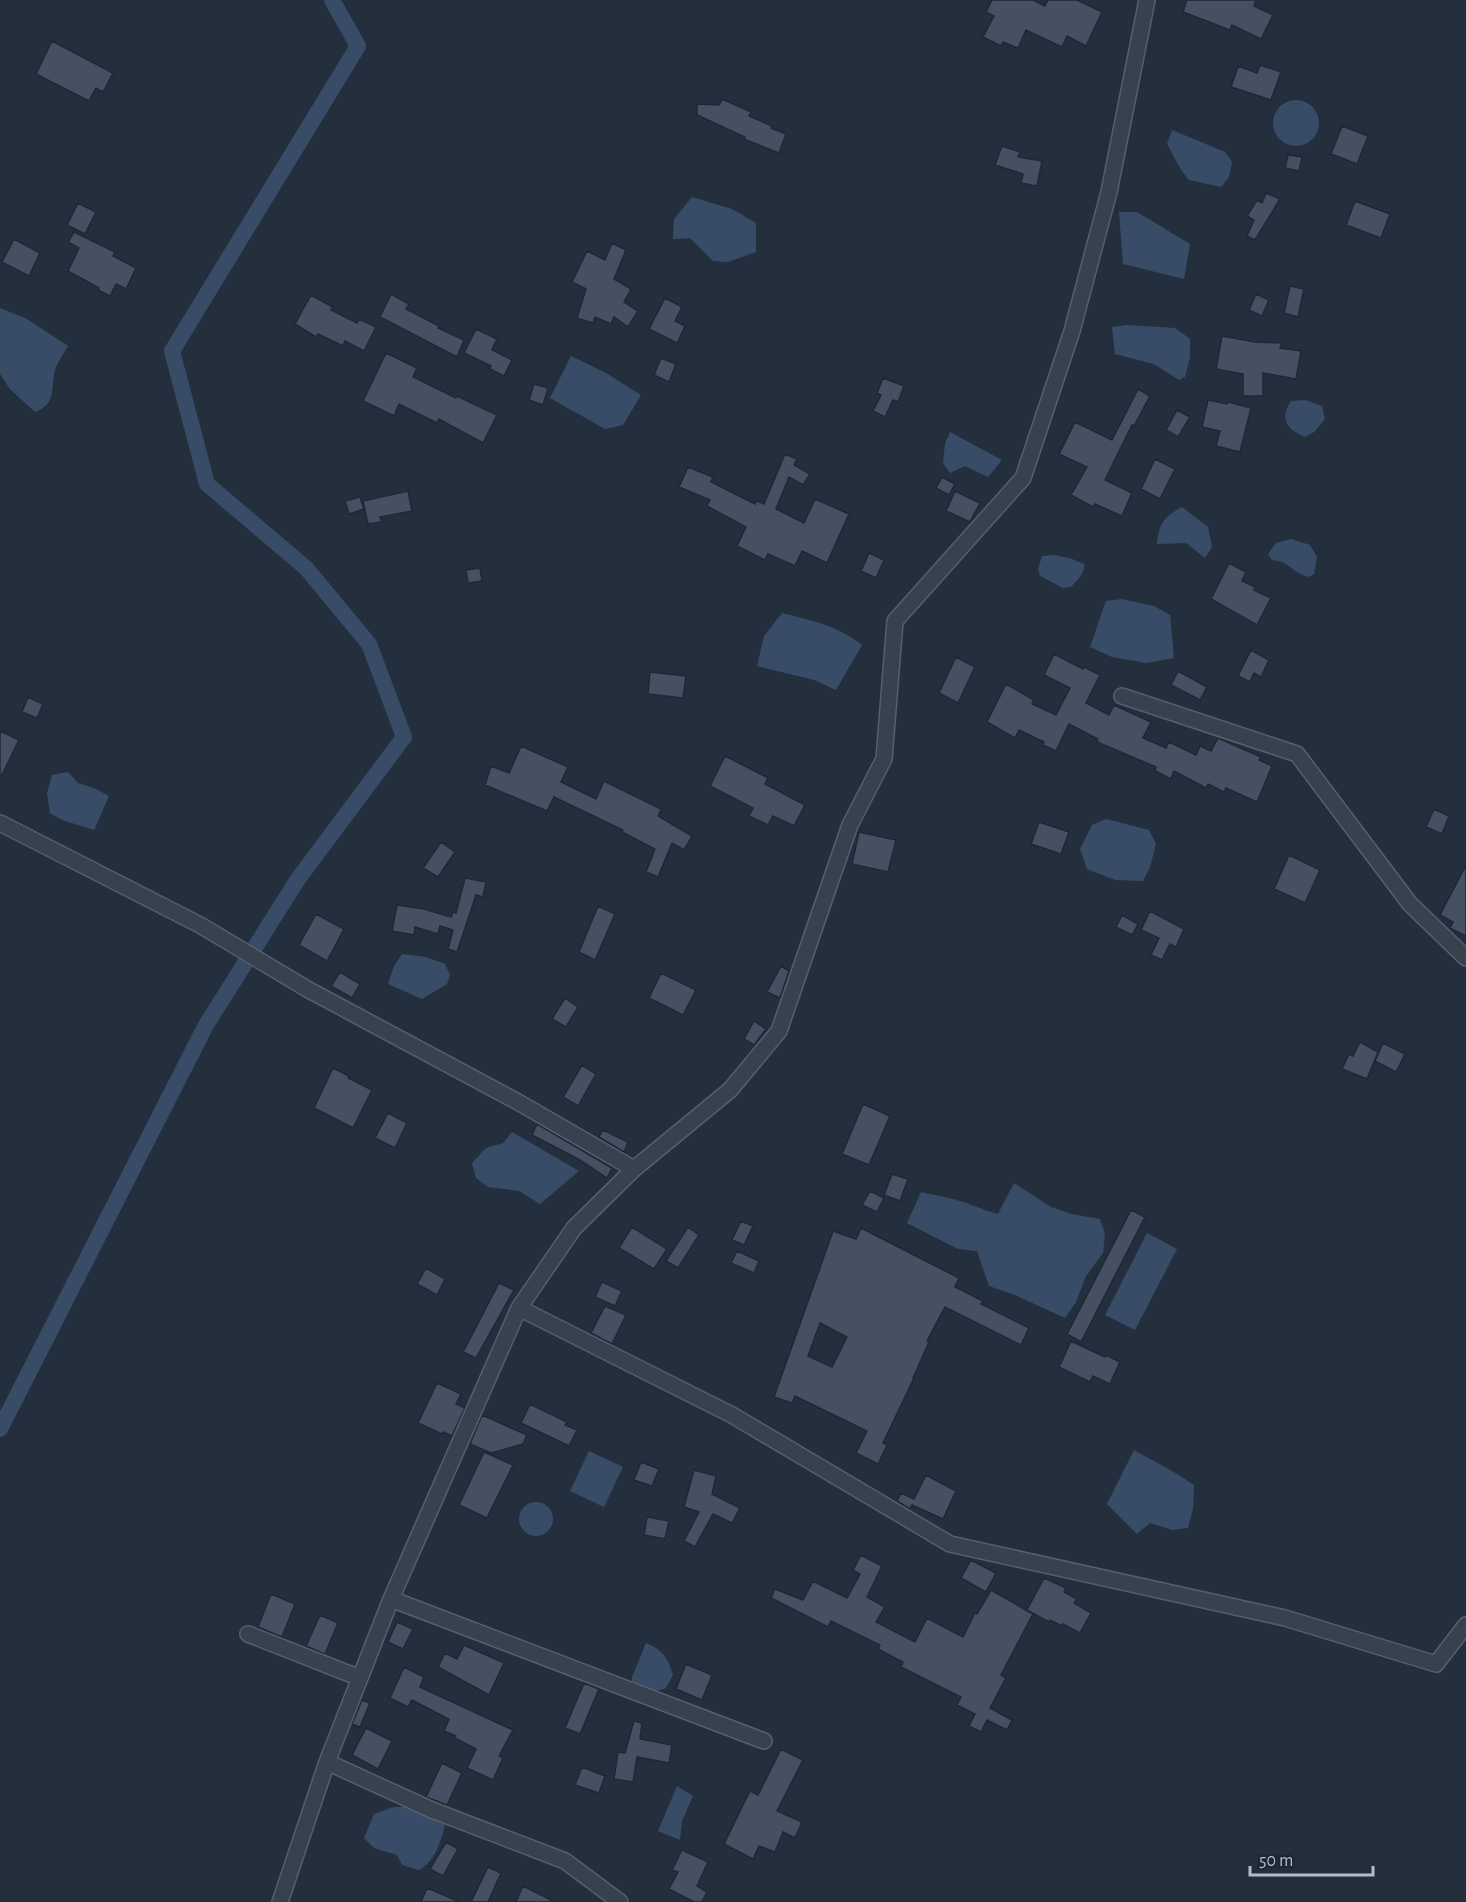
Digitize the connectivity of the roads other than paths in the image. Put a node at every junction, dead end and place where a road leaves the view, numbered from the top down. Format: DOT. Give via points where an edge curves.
graph roads {
  1 [pos="1147,0"];
  2 [pos="1122,696"];
  3 [pos="0,823"];
  4 [pos="1466,958"];
  5 [pos="634,1169"];
  6 [pos="519,1308"];
  7 [pos="391,1599"];
  8 [pos="1466,1625"];
  9 [pos="248,1634"];
  10 [pos="360,1678"];
  11 [pos="764,1741"];
  12 [pos="327,1762"];
  13 [pos="280,1902"];
  14 [pos="620,1902"];
  1 -- 5 [label="street" via="1108,192 1072,331 1023,478 895,621 884,759 850,825 779,1031 730,1090"];
  2 -- 4 [label="street" via="1297,754 1410,904"];
  3 -- 5 [label="street" via="200,925 309,990"];
  5 -- 6 [label="street" via="574,1228"];
  6 -- 7 [label="street"];
  6 -- 8 [label="street" via="732,1416 950,1544 1286,1618 1436,1664"];
  7 -- 10 [label="street"];
  7 -- 11 [label="street"];
  9 -- 10 [label="street"];
  10 -- 12 [label="street"];
  12 -- 13 [label="street"];
  12 -- 14 [label="street" via="432,1810 565,1861"];
}
